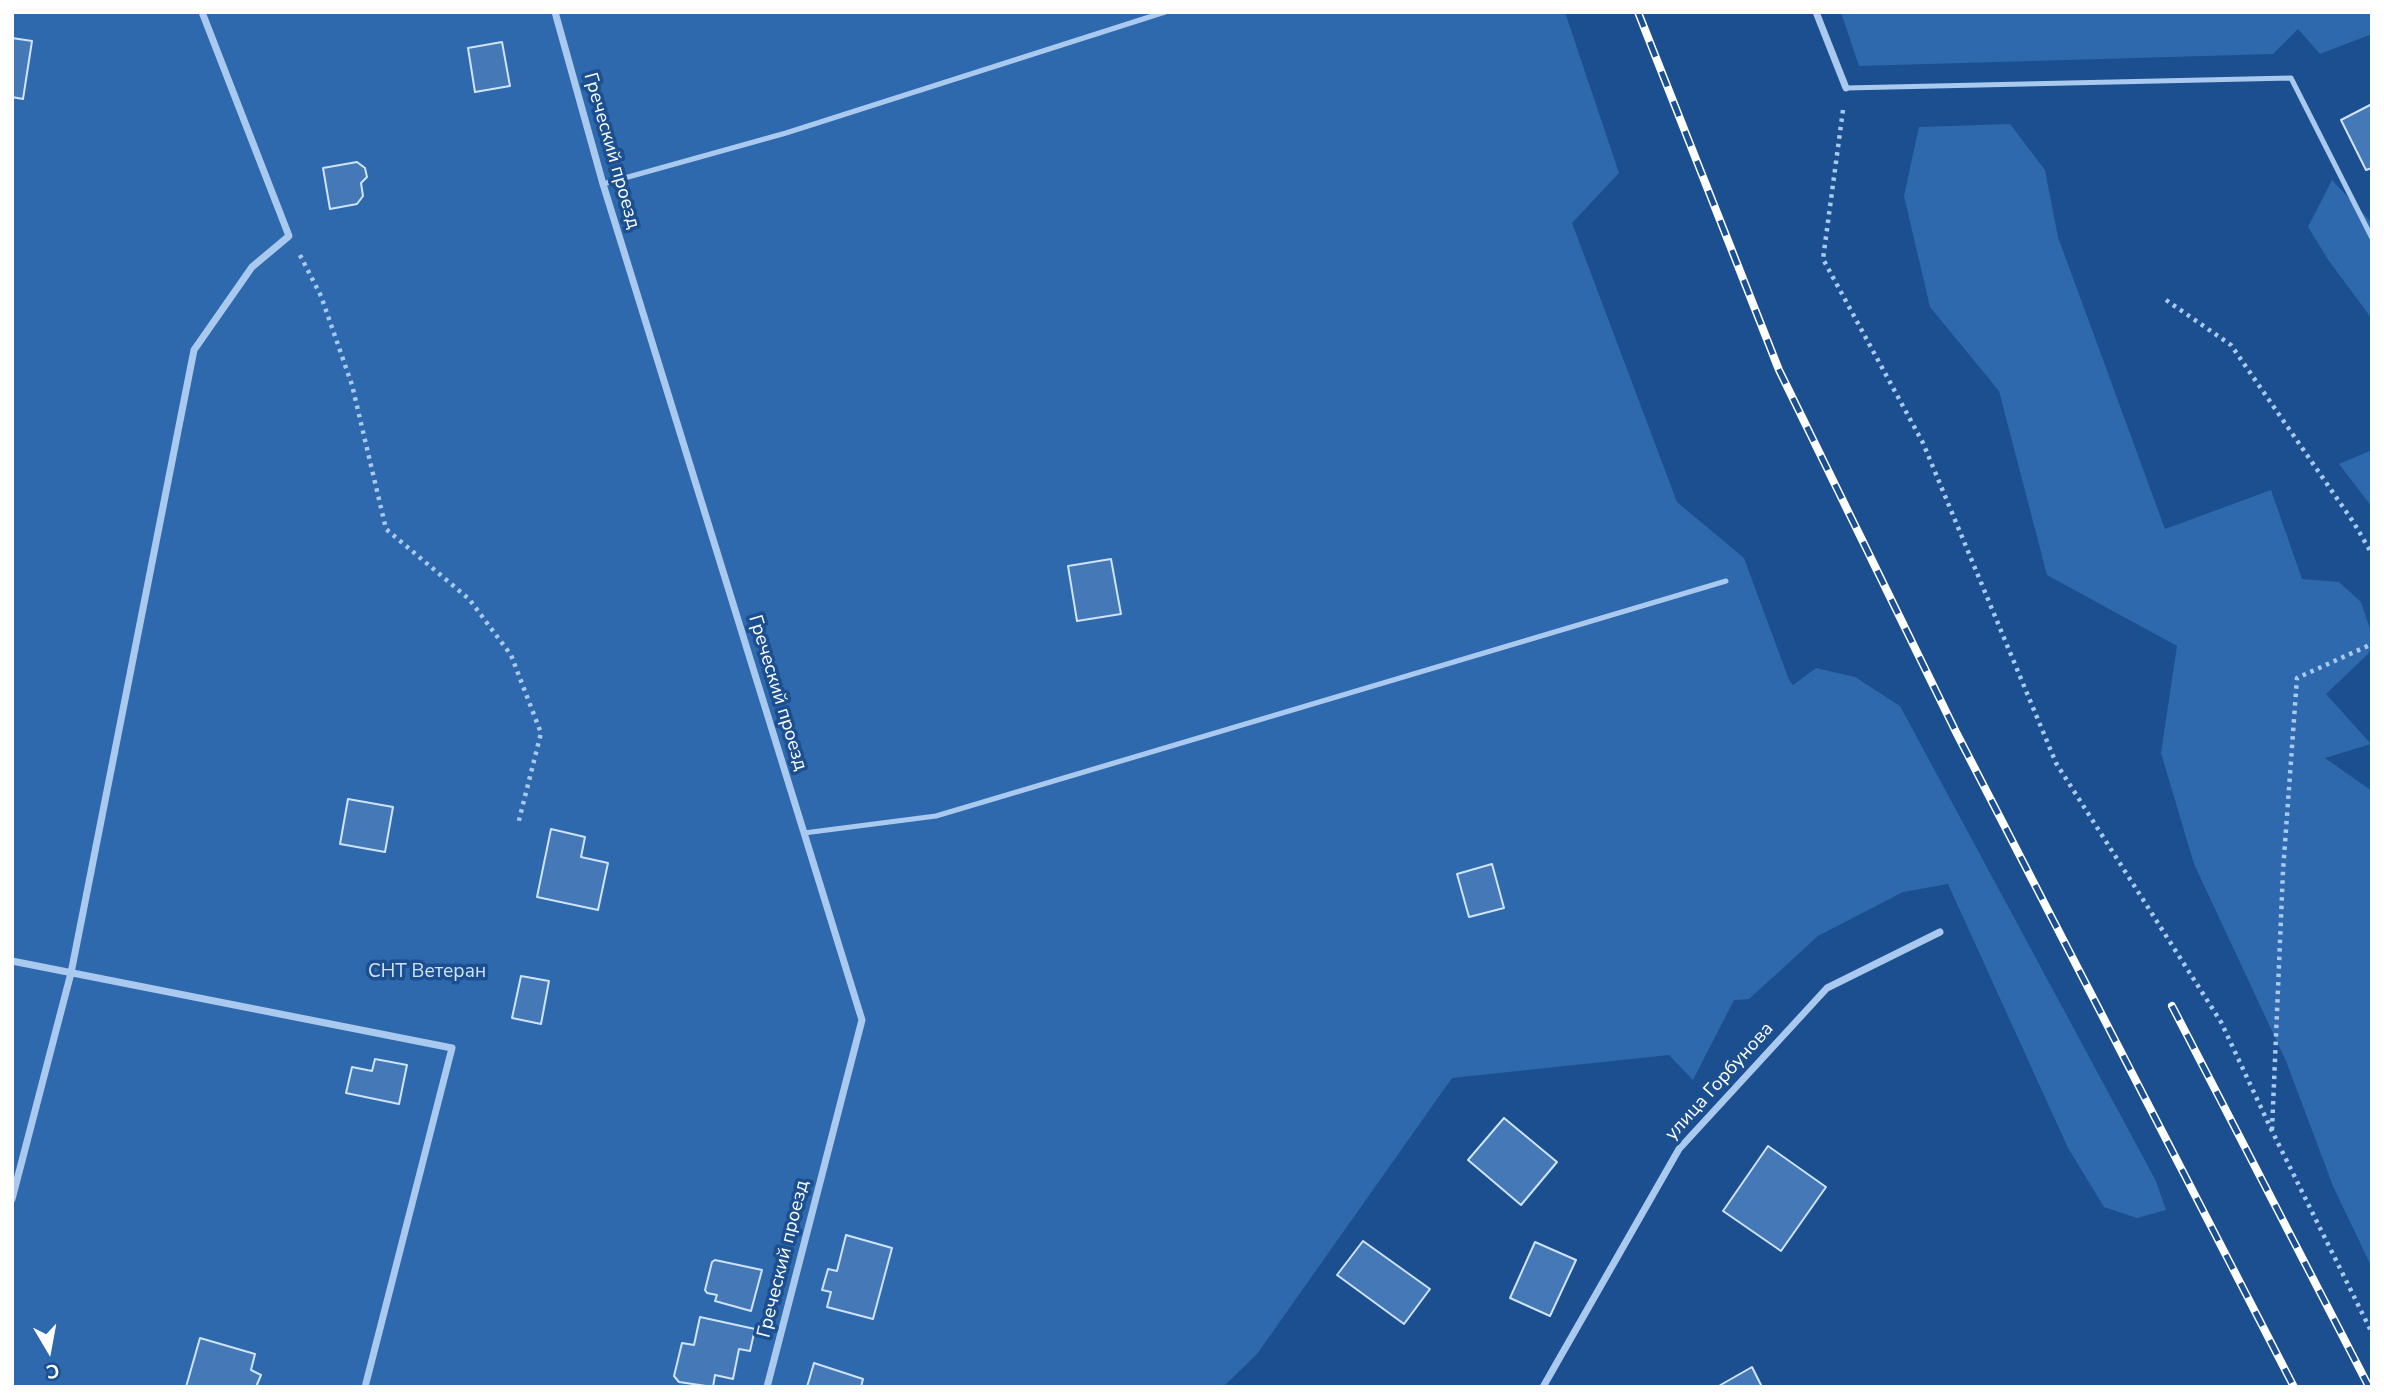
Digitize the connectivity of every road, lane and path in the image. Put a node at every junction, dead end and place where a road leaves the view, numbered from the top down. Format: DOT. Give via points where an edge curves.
graph roads {
  1 [pos="202,12"];
  2 [pos="555,12"];
  3 [pos="1165,12"];
  4 [pos="1816,12"];
  5 [pos="1846,88"];
  6 [pos="603,184"];
  7 [pos="289,236"];
  8 [pos="2372,238"];
  9 [pos="2166,300"];
  10 [pos="2372,554"];
  11 [pos="1726,581"];
  12 [pos="2372,644"];
  13 [pos="518,824"];
  14 [pos="804,833"];
  15 [pos="1940,932"];
  16 [pos="12,961"];
  17 [pos="71,973"];
  18 [pos="2272,1131"];
  19 [pos="12,1199"];
  20 [pos="2372,1333"];
  21 [pos="365,1387"];
  22 [pos="767,1387"];
  23 [pos="1543,1387"];
  1 -- 7 [label="street"];
  2 -- 6 [label="street, Греческий проезд"];
  3 -- 6 [label="lane" via="786,133"];
  4 -- 5 [label="street"];
  5 -- 8 [label="lane" via="2291,78"];
  5 -- 18 [label="path" via="1822,259 1923,443 2056,763 2221,1022"];
  6 -- 14 [label="street, Греческий проезд"];
  7 -- 13 [label="path" via="321,296 352,384 386,529 468,599 511,655 541,733"];
  7 -- 17 [label="street" via="252,267 194,351"];
  9 -- 10 [label="path" via="2231,345"];
  11 -- 14 [label="lane" via="936,816"];
  12 -- 18 [label="path" via="2297,678"];
  14 -- 22 [label="street, Греческий проезд" via="862,1020"];
  15 -- 23 [label="street, улица Горбунова" via="1827,988 1679,1149"];
  16 -- 17 [label="street"];
  17 -- 19 [label="street"];
  17 -- 21 [label="street" via="452,1048"];
  18 -- 20 [label="path"];
}
